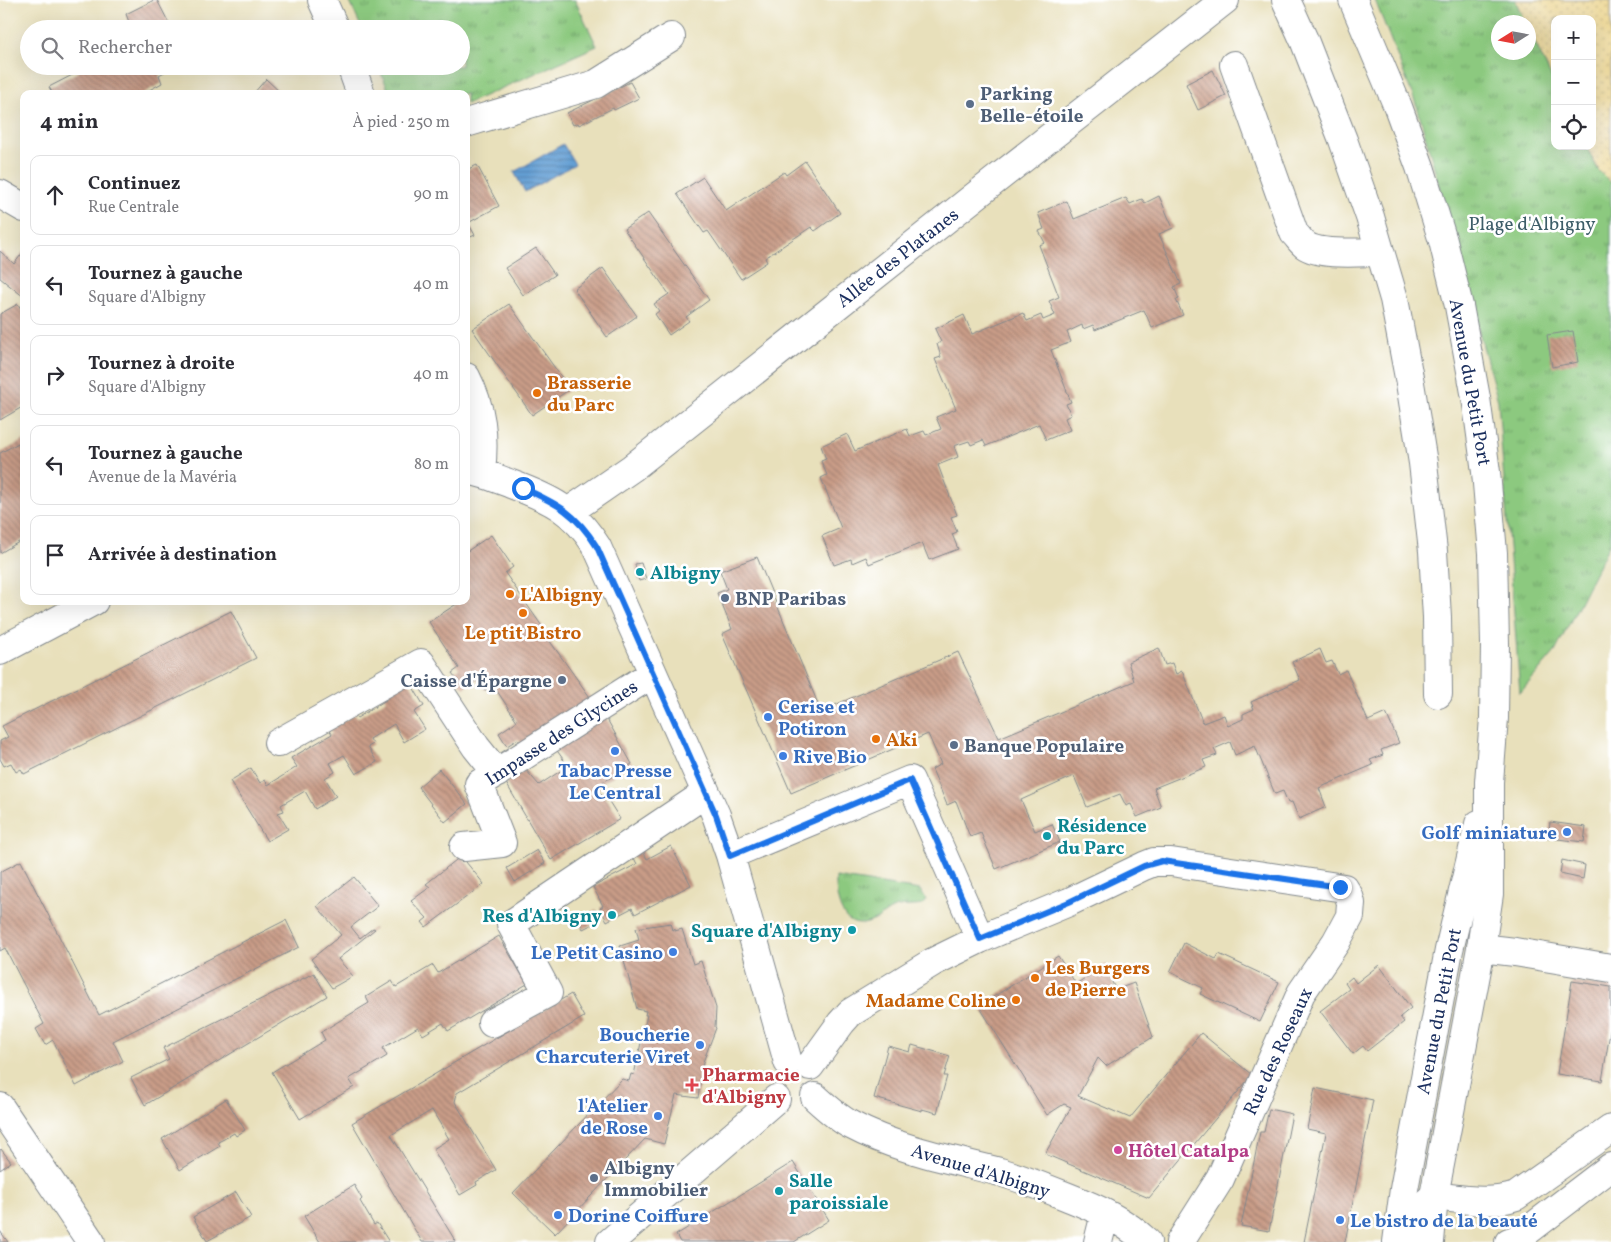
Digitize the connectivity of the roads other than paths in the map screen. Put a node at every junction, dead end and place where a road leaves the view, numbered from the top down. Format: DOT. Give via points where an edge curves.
graph roads {
  1 [pos="322,0"];
  2 [pos="1225,0"];
  3 [pos="1286,0"];
  4 [pos="1353,0"];
  5 [pos="331,20"];
  6 [pos="671,37"];
  7 [pos="1234,65"];
  8 [pos="355,75"];
  9 [pos="360,90"];
  10 [pos="470,122"];
  11 [pos="0,194"];
  12 [pos="20,206"];
  13 [pos="1380,252"];
  14 [pos="470,384"];
  15 [pos="474,471"];
  16 [pos="568,512"];
  17 [pos="86,605"];
  18 [pos="0,651"];
  19 [pos="652,674"];
  20 [pos="1438,694"];
  21 [pos="278,744"];
  22 [pos="496,773"];
  23 [pos="1489,782"];
  24 [pos="706,793"];
  25 [pos="464,847"];
  26 [pos="730,856"];
  27 [pos="980,939"];
  28 [pos="1481,948"];
  29 [pos="1611,968"];
  30 [pos="492,1024"];
  31 [pos="799,1064"];
  32 [pos="815,1098"];
  33 [pos="776,1099"];
  34 [pos="0,1107"];
  35 [pos="1611,1129"];
  36 [pos="1611,1167"];
  37 [pos="1434,1196"];
  38 [pos="1105,1214"];
  39 [pos="1403,1237"];
  40 [pos="91,1242"];
  41 [pos="610,1242"];
  42 [pos="1098,1242"];
  43 [pos="1147,1242"];
  44 [pos="1180,1242"];
  45 [pos="1430,1242"];
  46 [pos="1509,1242"];
  1 -- 5 [label="street"];
  2 -- 16 [label="street, Allée des Platanes" via="632,468"];
  3 -- 13 [label="street" via="1343,140"];
  4 -- 23 [label="street, Avenue du Petit Port" via="1401,116 1438,222 1459,306 1476,398 1493,553 1494,718"];
  6 -- 10 [label="street" via="596,84"];
  7 -- 13 [label="street" via="1294,233 1306,246 1323,251"];
  8 -- 9 [label="street"];
  11 -- 12 [label="street"];
  13 -- 20 [label="street" via="1394,299 1423,463 1433,551"];
  14 -- 15 [label="street" via="484,438"];
  15 -- 16 [label="street" via="551,501"];
  16 -- 19 [label="street" via="586,529 597,547"];
  17 -- 18 [label="street"];
  19 -- 22 [label="street, Impasse des Glycines"];
  19 -- 24 [label="street"];
  21 -- 22 [label="street" via="421,663"];
  22 -- 25 [label="street, Impasse des Glycines" via="479,784 502,842"];
  23 -- 28 [label="street, Avenue du Petit Port" via="1489,894"];
  23 -- 39 [label="street, Avenue du Petit Port" via="1449,950"];
  24 -- 26 [label="street"];
  24 -- 30 [label="street" via="511,924 548,993"];
  26 -- 27 [label="street" via="910,780"];
  26 -- 31 [label="street"];
  27 -- 31 [label="street" via="933,962 850,1013"];
  27 -- 44 [label="street, Rue des Roseaux" via="1162,861 1344,888 1349,896 1350,916 1301,993 1220,1179"];
  28 -- 29 [label="street"];
  28 -- 37 [label="street, Avenue du Petit Port"];
  31 -- 32 [label="street" via="817,1074 819,1084"];
  31 -- 33 [label="street" via="779,1067 773,1077"];
  32 -- 33 [label="street" via="796,1108 785,1106"];
  32 -- 38 [label="street, Avenue d'Albigny" via="850,1125 881,1139 1019,1178"];
  33 -- 41 [label="street"];
  34 -- 40 [label="street"];
  35 -- 37 [label="street" via="1516,1196 1475,1201"];
  36 -- 46 [label="street"];
  37 -- 39 [label="street"];
  37 -- 45 [label="street, Avenue du Petit Port"];
  38 -- 42 [label="street"];
  38 -- 43 [label="street, Avenue d'Albigny"];
}
